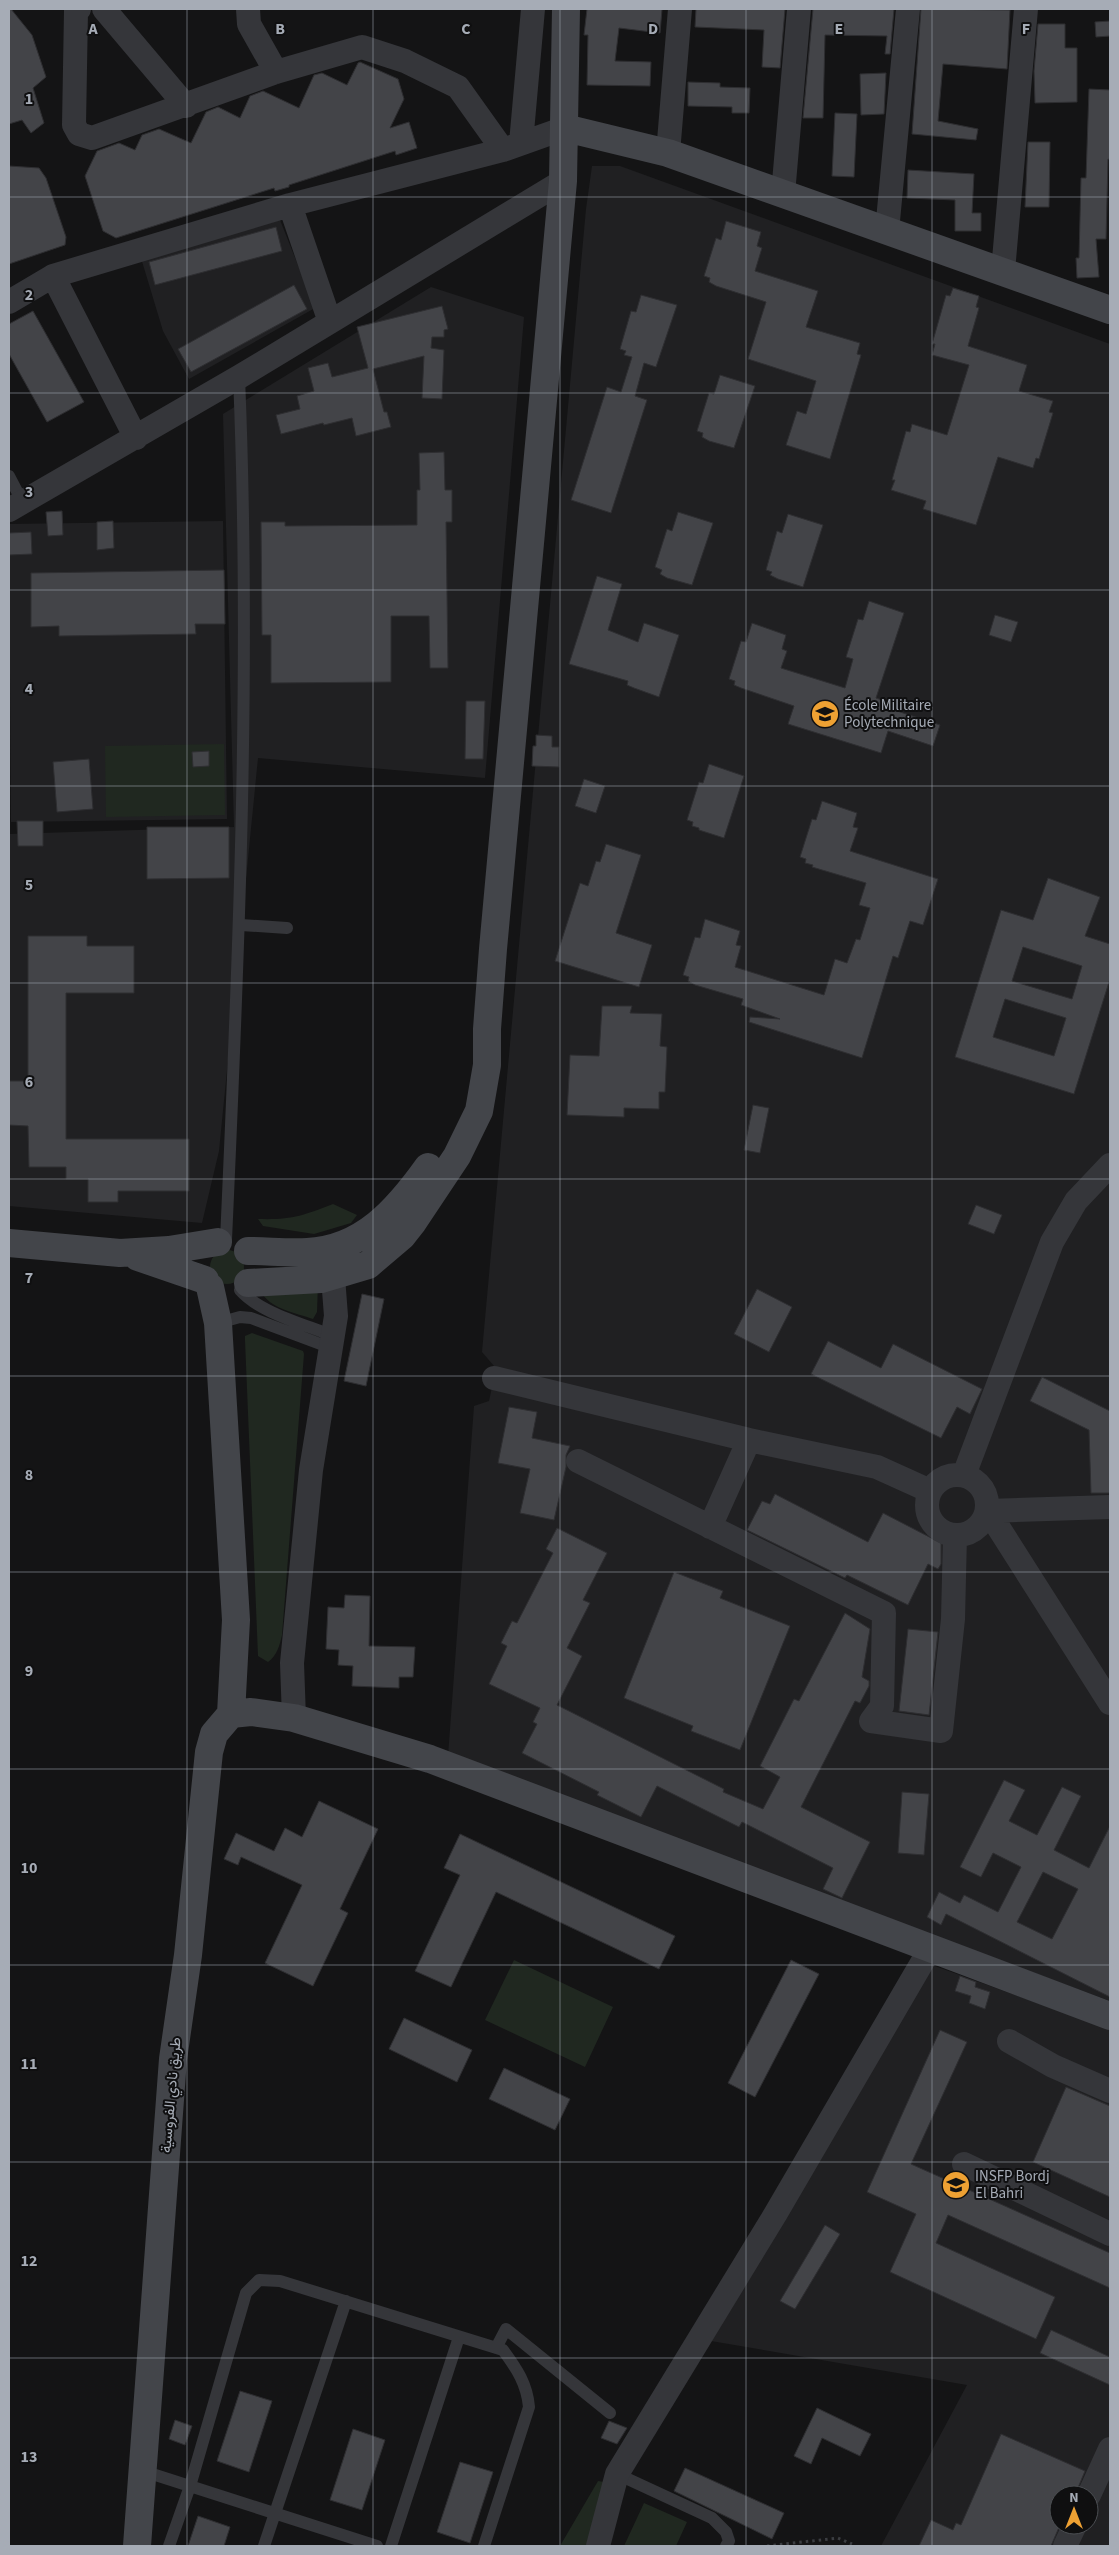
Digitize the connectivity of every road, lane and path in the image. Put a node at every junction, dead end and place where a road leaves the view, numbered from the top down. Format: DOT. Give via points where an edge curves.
graph roads {
  1 [pos="78,9"];
  2 [pos="104,9"];
  3 [pos="248,9"];
  4 [pos="533,9"];
  5 [pos="566,9"];
  6 [pos="680,9"];
  7 [pos="799,9"];
  8 [pos="908,9"];
  9 [pos="1026,9"];
  10 [pos="276,72"];
  11 [pos="186,106"];
  12 [pos="565,128"];
  13 [pos="512,146"];
  14 [pos="668,153"];
  15 [pos="563,181"];
  16 [pos="783,194"];
  17 [pos="290,205"];
  18 [pos="888,231"];
  19 [pos="1003,271"];
  20 [pos="53,276"];
  21 [pos="9,302"];
  22 [pos="1110,310"];
  23 [pos="330,322"];
  24 [pos="239,377"];
  25 [pos="136,438"];
  26 [pos="9,476"];
  27 [pos="15,506"];
  28 [pos="241,925"];
  29 [pos="287,928"];
  30 [pos="487,1029"];
  31 [pos="1110,1165"];
  32 [pos="9,1243"];
  33 [pos="231,1244"];
  34 [pos="120,1252"];
  35 [pos="333,1276"];
  36 [pos="227,1286"];
  37 [pos="218,1323"];
  38 [pos="332,1342"];
  39 [pos="494,1378"];
  40 [pos="749,1440"];
  41 [pos="578,1461"];
  42 [pos="964,1475"];
  43 [pos="930,1491"];
  44 [pos="1110,1507"];
  45 [pos="988,1511"];
  46 [pos="710,1527"];
  47 [pos="955,1535"];
  48 [pos="1110,1703"];
  49 [pos="231,1714"];
  50 [pos="294,1718"];
  51 [pos="930,1949"];
  52 [pos="1110,2016"];
  53 [pos="1009,2041"];
  54 [pos="1110,2091"];
  55 [pos="964,2164"];
  56 [pos="1110,2234"];
  57 [pos="346,2301"];
  58 [pos="459,2337"];
  59 [pos="496,2348"];
  60 [pos="610,2414"];
  61 [pos="1110,2449"];
  62 [pos="143,2471"];
  63 [pos="617,2474"];
  64 [pos="1094,2485"];
  65 [pos="190,2486"];
  66 [pos="274,2514"];
  67 [pos="852,2544"];
  68 [pos="137,2546"];
  69 [pos="170,2546"];
  70 [pos="264,2546"];
  71 [pos="377,2546"];
  72 [pos="391,2546"];
  73 [pos="484,2546"];
  74 [pos="598,2546"];
  75 [pos="726,2546"];
  76 [pos="767,2546"];
  1 -- 11 [label="street" via="74,125 79,134 92,138"];
  2 -- 11 [label="street"];
  3 -- 10 [label="street" via="249,24"];
  4 -- 13 [label="street"];
  5 -- 12 [label="main road"];
  6 -- 14 [label="street"];
  7 -- 16 [label="street"];
  8 -- 18 [label="street"];
  9 -- 19 [label="street"];
  10 -- 11 [label="street"];
  10 -- 13 [label="street" via="362,47 405,61 458,87"];
  12 -- 13 [label="street"];
  12 -- 14 [label="main road"];
  12 -- 15 [label="main road"];
  13 -- 17 [label="street"];
  14 -- 16 [label="main road"];
  15 -- 23 [label="street"];
  15 -- 30 [label="main road"];
  16 -- 18 [label="main road"];
  17 -- 20 [label="street"];
  17 -- 23 [label="street"];
  18 -- 19 [label="main road"];
  19 -- 22 [label="main road"];
  20 -- 21 [label="street"];
  20 -- 25 [label="street"];
  23 -- 24 [label="street"];
  24 -- 25 [label="street"];
  24 -- 28 [label="lane" via="244,497"];
  25 -- 27 [label="street"];
  26 -- 27 [label="lane"];
  28 -- 29 [label="lane"];
  28 -- 33 [label="lane"];
  30 -- 33 [label="main road" via="477,1052 465,1106 454,1130 393,1212 375,1228 352,1242 308,1252"];
  30 -- 35 [label="main road" via="487,1065 479,1111 457,1156 402,1236 368,1264"];
  31 -- 42 [label="street" via="1076,1201 1052,1242"];
  32 -- 34 [label="main road"];
  33 -- 34 [label="main road"];
  33 -- 36 [label="main road" via="254,1267"];
  33 -- 36 [label="main road" via="210,1246 201,1262"];
  34 -- 36 [label="main road"];
  35 -- 36 [label="main road"];
  35 -- 38 [label="street" via="337,1306"];
  36 -- 37 [label="main road"];
  36 -- 38 [label="lane"];
  37 -- 38 [label="lane" via="240,1316"];
  37 -- 49 [label="main road" via="236,1620"];
  38 -- 50 [label="street" via="312,1461 304,1537 291,1676"];
  39 -- 40 [label="street"];
  40 -- 43 [label="street" via="877,1467"];
  40 -- 46 [label="street"];
  41 -- 46 [label="street"];
  42 -- 43 [label="street" via="944,1477"];
  42 -- 45 [label="street" via="983,1488 988,1499"];
  43 -- 47 [label="street" via="927,1500 930,1519 945,1533"];
  44 -- 45 [label="street"];
  45 -- 47 [label="street" via="981,1525 973,1531"];
  45 -- 48 [label="street"];
  46 -- 47 [label="street" via="884,1613 882,1706 871,1721 941,1731 953,1619"];
  49 -- 50 [label="main road" via="251,1712"];
  49 -- 62 [label="main road, طريق نادي الفروسية" via="214,1734 209,1752 188,1955 173,2059"];
  50 -- 51 [label="main road" via="430,1760"];
  51 -- 52 [label="main road"];
  51 -- 63 [label="street" via="776,2213"];
  53 -- 54 [label="street"];
  55 -- 56 [label="street"];
  57 -- 58 [label="lane"];
  57 -- 65 [label="lane" via="280,2281 260,2280 246,2293"];
  57 -- 66 [label="lane"];
  58 -- 59 [label="lane"];
  58 -- 72 [label="lane"];
  59 -- 60 [label="lane" via="506,2329"];
  59 -- 73 [label="lane" via="503,2350 517,2368 528,2389 529,2407"];
  61 -- 64 [label="street"];
  62 -- 65 [label="lane"];
  62 -- 68 [label="main road, طريق نادي الفروسية"];
  63 -- 74 [label="street"];
  63 -- 75 [label="lane" via="712,2518 726,2532 729,2541"];
  65 -- 66 [label="lane"];
  65 -- 69 [label="lane"];
  66 -- 70 [label="lane"];
  66 -- 71 [label="lane"];
  67 -- 76 [label="path" via="838,2538"];
}
